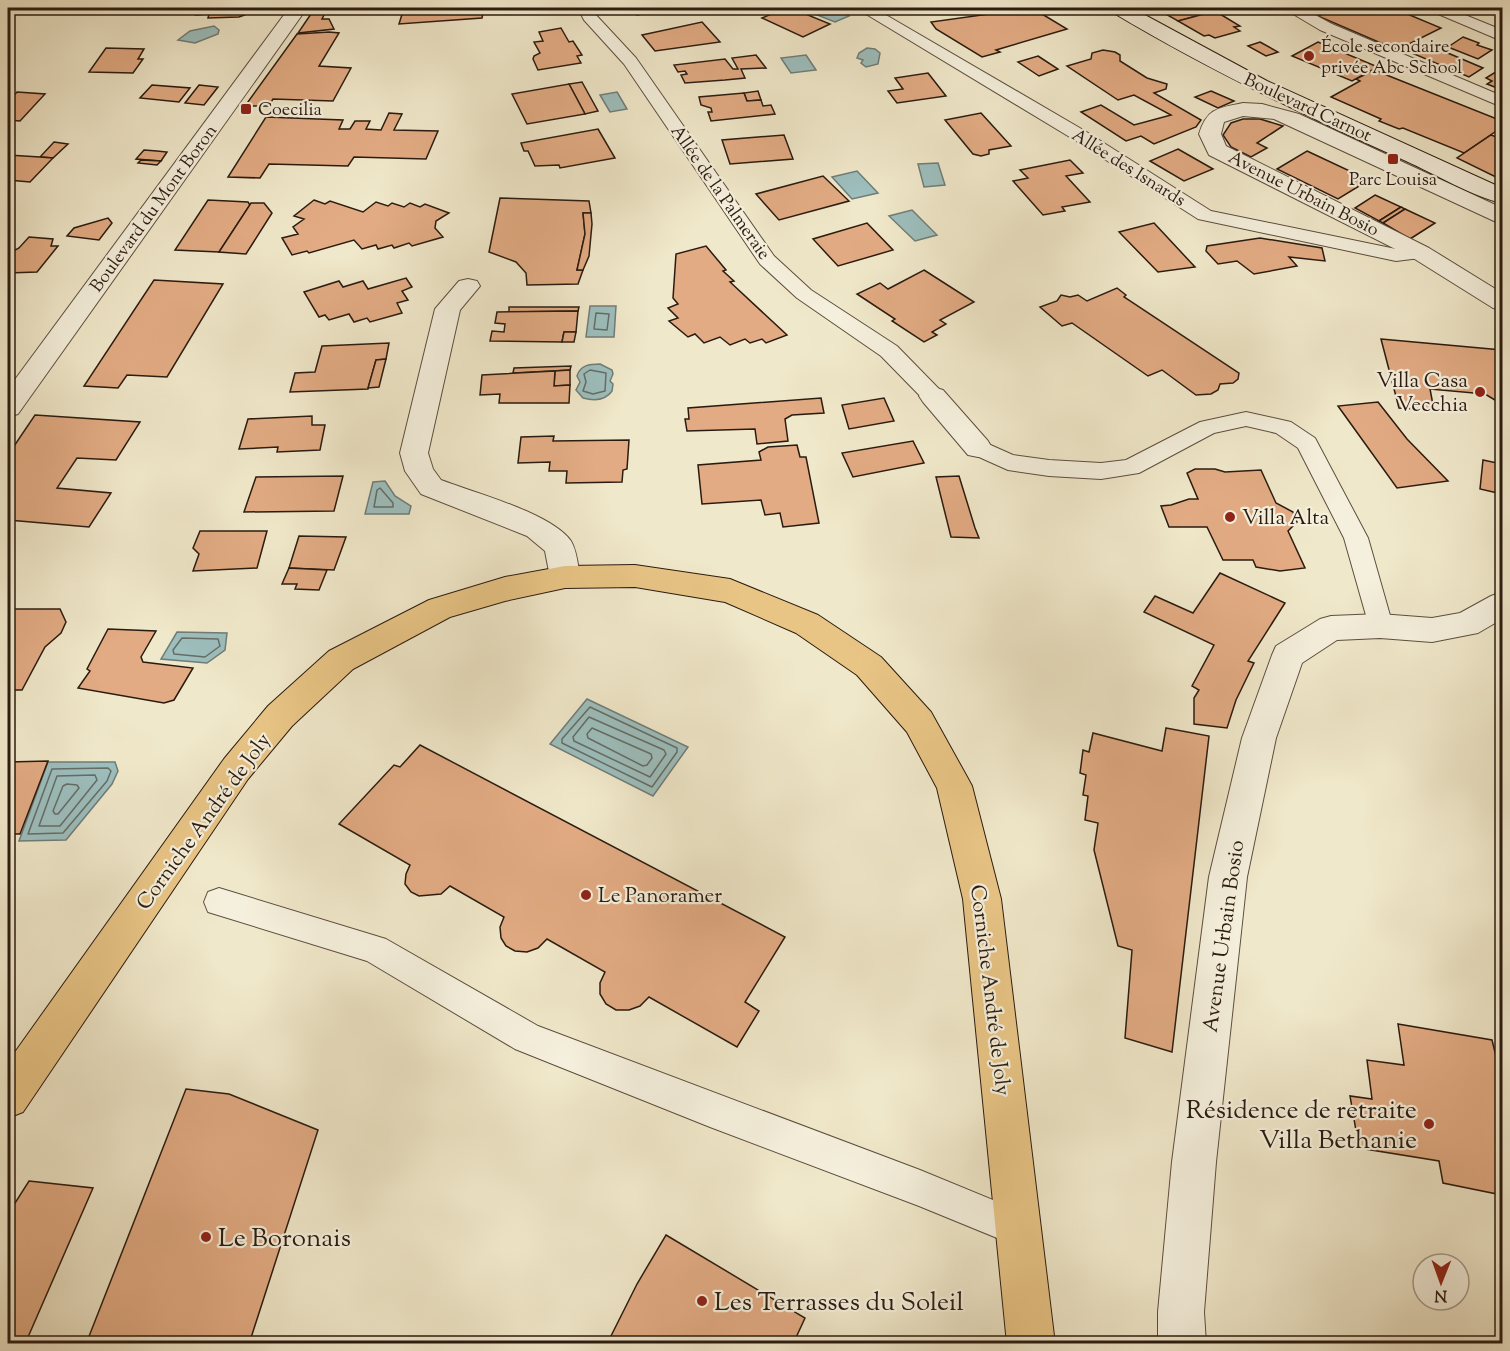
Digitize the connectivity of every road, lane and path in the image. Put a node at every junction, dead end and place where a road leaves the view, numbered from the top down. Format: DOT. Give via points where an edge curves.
graph roads {
  1 [pos="298,8"];
  2 [pos="585,8"];
  3 [pos="864,8"];
  4 [pos="1119,8"];
  5 [pos="1291,8"];
  6 [pos="1436,8"];
  7 [pos="1503,36"];
  8 [pos="1503,102"];
  9 [pos="1503,196"];
  10 [pos="1503,216"];
  11 [pos="1421,253"];
  12 [pos="468,286"];
  13 [pos="1503,303"];
  14 [pos="933,396"];
  15 [pos="8,408"];
  16 [pos="978,447"];
  17 [pos="566,577"];
  18 [pos="1503,604"];
  19 [pos="1380,626"];
  20 [pos="219,902"];
  21 [pos="11,1087"];
  22 [pos="1019,1229"];
  23 [pos="1031,1344"];
  24 [pos="1182,1344"];
  1 -- 15 [label="street, Boulevard du Mont Boron"];
  2 -- 14 [label="lane, Allée de la Palmeraie" via="630,61 767,260 804,294 889,351"];
  3 -- 11 [label="lane, Allée des Isnards" via="1079,135 1205,215 1396,255"];
  4 -- 9 [label="street, Boulevard Carnot" via="1226,69"];
  5 -- 8 [label="lane" via="1326,27"];
  6 -- 7 [label="lane"];
  10 -- 11 [label="street, Avenue Urbain Bosio" via="1292,118 1265,109 1230,110 1214,119 1210,134 1217,150"];
  11 -- 13 [label="street, Avenue Urbain Bosio"];
  12 -- 17 [label="street" via="448,309 414,453 419,471 431,487 538,528 559,547"];
  14 -- 16 [label="street, Allée de la Palmeraie"];
  16 -- 19 [label="lane, Allée de la Palmeraie" via="1008,462 1101,471 1131,467 1208,427 1246,419 1283,427 1306,442 1356,538"];
  17 -- 21 [label="main road, Corniche André de Joly" via="440,608 341,660 280,716 236,769"];
  17 -- 22 [label="main road, Corniche André de Joly" via="635,576 730,591 807,624 869,666 919,722 954,786 982,899"];
  18 -- 19 [label="street, Avenue Urbain Bosio" via="1467,624 1432,630"];
  19 -- 24 [label="street, Avenue Urbain Bosio" via="1330,628 1288,655 1259,738 1228,877 1194,1162 1181,1312"];
  20 -- 22 [label="lane" via="375,949 527,1038"];
  22 -- 23 [label="main road, Corniche André de Joly"];
}
